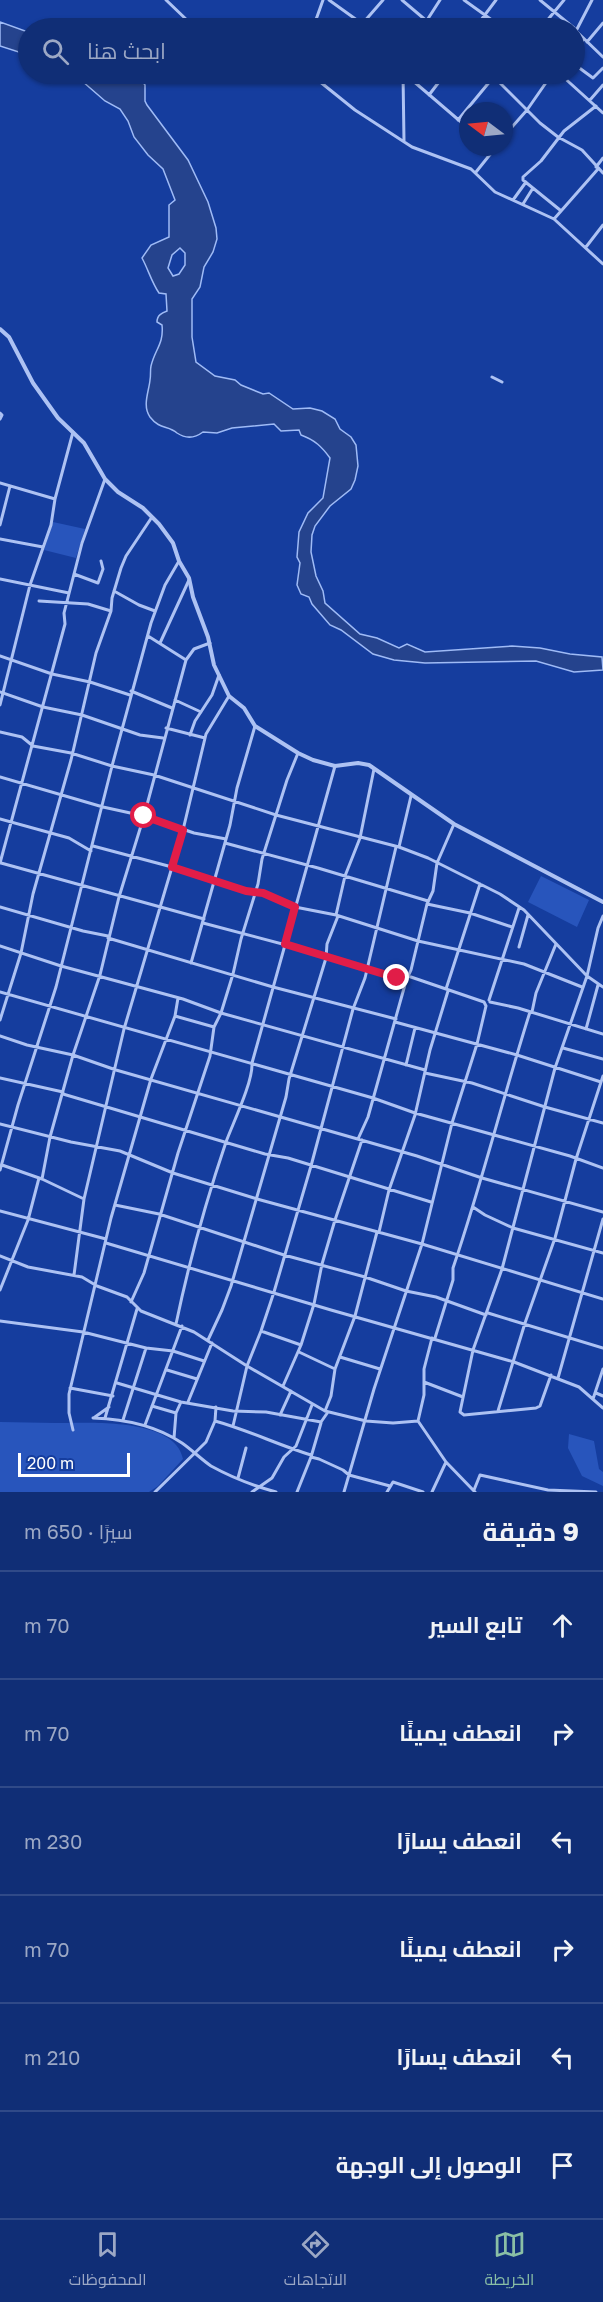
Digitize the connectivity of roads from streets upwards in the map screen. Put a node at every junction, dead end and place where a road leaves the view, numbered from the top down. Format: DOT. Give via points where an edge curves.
graph roads {
  1 [pos="166,0"];
  2 [pos="323,0"];
  3 [pos="329,0"];
  4 [pos="383,0"];
  5 [pos="402,0"];
  6 [pos="440,0"];
  7 [pos="464,0"];
  8 [pos="496,0"];
  9 [pos="540,0"];
  10 [pos="564,0"];
  11 [pos="592,0"];
  12 [pos="555,12"];
  13 [pos="484,14"];
  14 [pos="185,18"];
  15 [pos="317,18"];
  16 [pos="354,18"];
  17 [pos="368,18"];
  18 [pos="423,18"];
  19 [pos="428,18"];
  20 [pos="481,18"];
  21 [pos="489,18"];
  22 [pos="550,18"];
  23 [pos="562,18"];
  24 [pos="581,18"];
  25 [pos="603,23"];
  26 [pos="586,40"];
  27 [pos="603,57"];
  28 [pos="603,68"];
  29 [pos="585,72"];
  30 [pos="324,84"];
  31 [pos="404,84"];
  32 [pos="416,84"];
  33 [pos="437,84"];
  34 [pos="486,84"];
  35 [pos="503,84"];
  36 [pos="545,84"];
  37 [pos="572,84"];
  38 [pos="603,84"];
  39 [pos="429,95"];
  40 [pos="590,100"];
  41 [pos="596,106"];
  42 [pos="527,110"];
  43 [pos="603,113"];
  44 [pos="458,120"];
  45 [pos="513,126"];
  46 [pos="558,137"];
  47 [pos="404,141"];
  48 [pos="489,156"];
  49 [pos="603,158"];
  50 [pos="597,168"];
  51 [pos="476,172"];
  52 [pos="603,173"];
  53 [pos="526,182"];
  54 [pos="533,188"];
  55 [pos="513,200"];
  56 [pos="523,204"];
  57 [pos="560,210"];
  58 [pos="554,219"];
  59 [pos="603,225"];
  60 [pos="586,247"];
  61 [pos="603,264"];
  62 [pos="0,329"];
  63 [pos="492,377"];
  64 [pos="502,382"];
  65 [pos="0,413"];
  66 [pos="0,419"];
  67 [pos="73,432"];
  68 [pos="105,479"];
  69 [pos="0,483"];
  70 [pos="10,486"];
  71 [pos="55,499"];
  72 [pos="152,517"];
  73 [pos="0,525"];
  74 [pos="0,539"];
  75 [pos="43,547"];
  76 [pos="101,561"];
  77 [pos="179,561"];
  78 [pos="74,574"];
  79 [pos="189,578"];
  80 [pos="0,579"];
  81 [pos="30,585"];
  82 [pos="114,591"];
  83 [pos="69,593"];
  84 [pos="39,601"];
  85 [pos="67,603"];
  86 [pos="155,611"];
  87 [pos="111,612"];
  88 [pos="148,636"];
  89 [pos="160,643"];
  90 [pos="210,644"];
  91 [pos="0,656"];
  92 [pos="11,660"];
  93 [pos="186,660"];
  94 [pos="52,674"];
  95 [pos="219,675"];
  96 [pos="90,682"];
  97 [pos="2,692"];
  98 [pos="131,693"];
  99 [pos="230,696"];
  100 [pos="175,700"];
  101 [pos="0,705"];
  102 [pos="43,707"];
  103 [pos="172,708"];
  104 [pos="201,712"];
  105 [pos="82,715"];
  106 [pos="255,726"];
  107 [pos="123,728"];
  108 [pos="166,728"];
  109 [pos="0,732"];
  110 [pos="190,735"];
  111 [pos="163,738"];
  112 [pos="205,738"];
  113 [pos="33,746"];
  114 [pos="71,753"];
  115 [pos="298,753"];
  116 [pos="112,766"];
  117 [pos="335,766"];
  118 [pos="374,769"];
  119 [pos="154,776"];
  120 [pos="0,777"];
  121 [pos="21,783"];
  122 [pos="194,788"];
  123 [pos="61,795"];
  124 [pos="411,796"];
  125 [pos="235,800"];
  126 [pos="103,807"];
  127 [pos="276,815"];
  128 [pos="144,816"];
  129 [pos="0,819"];
  130 [pos="11,823"];
  131 [pos="453,824"];
  132 [pos="318,825"];
  133 [pos="183,830"];
  134 [pos="50,833"];
  135 [pos="360,838"];
  136 [pos="226,841"];
  137 [pos="93,846"];
  138 [pos="398,847"];
  139 [pos="91,851"];
  140 [pos="264,853"];
  141 [pos="131,856"];
  142 [pos="0,863"];
  143 [pos="437,863"];
  144 [pos="306,865"];
  145 [pos="172,867"];
  146 [pos="39,875"];
  147 [pos="345,876"];
  148 [pos="214,880"];
  149 [pos="480,884"];
  150 [pos="81,886"];
  151 [pos="387,889"];
  152 [pos="254,893"];
  153 [pos="119,897"];
  154 [pos="428,902"];
  155 [pos="603,902"];
  156 [pos="0,907"];
  157 [pos="295,907"];
  158 [pos="520,907"];
  159 [pos="160,908"];
  160 [pos="470,913"];
  161 [pos="29,915"];
  162 [pos="528,915"];
  163 [pos="337,916"];
  164 [pos="603,916"];
  165 [pos="203,921"];
  166 [pos="377,927"];
  167 [pos="512,927"];
  168 [pos="71,928"];
  169 [pos="244,933"];
  170 [pos="108,937"];
  171 [pos="418,941"];
  172 [pos="285,944"];
  173 [pos="556,944"];
  174 [pos="0,946"];
  175 [pos="519,947"];
  176 [pos="459,949"];
  177 [pos="146,950"];
  178 [pos="21,953"];
  179 [pos="326,957"];
  180 [pos="501,959"];
  181 [pos="191,963"];
  182 [pos="61,966"];
  183 [pos="366,970"];
  184 [pos="545,971"];
  185 [pos="233,974"];
  186 [pos="100,975"];
  187 [pos="587,976"];
  188 [pos="407,979"];
  189 [pos="598,985"];
  190 [pos="137,987"];
  191 [pos="273,987"];
  192 [pos="582,987"];
  193 [pos="603,987"];
  194 [pos="447,990"];
  195 [pos="0,992"];
  196 [pos="8,994"];
  197 [pos="314,996"];
  198 [pos="178,998"];
  199 [pos="490,1001"];
  200 [pos="485,1004"];
  201 [pos="50,1006"];
  202 [pos="353,1009"];
  203 [pos="531,1012"];
  204 [pos="221,1013"];
  205 [pos="175,1016"];
  206 [pos="86,1017"];
  207 [pos="0,1020"];
  208 [pos="395,1020"];
  209 [pos="263,1024"];
  210 [pos="570,1024"];
  211 [pos="214,1027"];
  212 [pos="415,1028"];
  213 [pos="124,1029"];
  214 [pos="586,1029"];
  215 [pos="434,1033"];
  216 [pos="603,1034"];
  217 [pos="0,1036"];
  218 [pos="303,1036"];
  219 [pos="166,1039"];
  220 [pos="477,1044"];
  221 [pos="343,1046"];
  222 [pos="36,1047"];
  223 [pos="563,1048"];
  224 [pos="210,1051"];
  225 [pos="73,1055"];
  226 [pos="517,1055"];
  227 [pos="384,1057"];
  228 [pos="603,1059"];
  229 [pos="252,1063"];
  230 [pos="406,1065"];
  231 [pos="555,1068"];
  232 [pos="116,1070"];
  233 [pos="425,1072"];
  234 [pos="292,1075"];
  235 [pos="603,1076"];
  236 [pos="0,1078"];
  237 [pos="151,1079"];
  238 [pos="465,1081"];
  239 [pos="601,1082"];
  240 [pos="24,1084"];
  241 [pos="332,1087"];
  242 [pos="63,1093"];
  243 [pos="198,1093"];
  244 [pos="507,1094"];
  245 [pos="373,1098"];
  246 [pos="597,1098"];
  247 [pos="603,1100"];
  248 [pos="241,1105"];
  249 [pos="106,1106"];
  250 [pos="545,1107"];
  251 [pos="415,1113"];
  252 [pos="141,1116"];
  253 [pos="280,1117"];
  254 [pos="588,1119"];
  255 [pos="452,1123"];
  256 [pos="603,1123"];
  257 [pos="0,1124"];
  258 [pos="11,1128"];
  259 [pos="320,1129"];
  260 [pos="184,1131"];
  261 [pos="494,1133"];
  262 [pos="50,1137"];
  263 [pos="360,1140"];
  264 [pos="226,1142"];
  265 [pos="535,1146"];
  266 [pos="97,1147"];
  267 [pos="401,1152"];
  268 [pos="270,1154"];
  269 [pos="130,1156"];
  270 [pos="576,1159"];
  271 [pos="442,1165"];
  272 [pos="311,1166"];
  273 [pos="1,1168"];
  274 [pos="603,1168"];
  275 [pos="173,1173"];
  276 [pos="350,1177"];
  277 [pos="40,1178"];
  278 [pos="482,1178"];
  279 [pos="213,1184"];
  280 [pos="524,1189"];
  281 [pos="389,1190"];
  282 [pos="84,1199"];
  283 [pos="257,1199"];
  284 [pos="565,1199"];
  285 [pos="432,1202"];
  286 [pos="115,1205"];
  287 [pos="473,1207"];
  288 [pos="297,1210"];
  289 [pos="0,1211"];
  290 [pos="603,1212"];
  291 [pos="159,1214"];
  292 [pos="28,1220"];
  293 [pos="335,1220"];
  294 [pos="603,1220"];
  295 [pos="200,1228"];
  296 [pos="513,1228"];
  297 [pos="378,1232"];
  298 [pos="78,1233"];
  299 [pos="555,1239"];
  300 [pos="106,1241"];
  301 [pos="245,1241"];
  302 [pos="422,1244"];
  303 [pos="594,1251"];
  304 [pos="603,1253"];
  305 [pos="149,1255"];
  306 [pos="457,1255"];
  307 [pos="0,1256"];
  308 [pos="284,1256"];
  309 [pos="11,1262"];
  310 [pos="322,1264"];
  311 [pos="188,1266"];
  312 [pos="502,1269"];
  313 [pos="74,1275"];
  314 [pos="365,1277"];
  315 [pos="232,1280"];
  316 [pos="540,1281"];
  317 [pos="95,1285"];
  318 [pos="0,1290"];
  319 [pos="406,1291"];
  320 [pos="274,1292"];
  321 [pos="582,1293"];
  322 [pos="603,1299"];
  323 [pos="447,1301"];
  324 [pos="131,1302"];
  325 [pos="314,1304"];
  326 [pos="137,1309"];
  327 [pos="487,1314"];
  328 [pos="355,1316"];
  329 [pos="0,1321"];
  330 [pos="525,1323"];
  331 [pos="176,1324"];
  332 [pos="182,1326"];
  333 [pos="394,1328"];
  334 [pos="261,1331"];
  335 [pos="83,1332"];
  336 [pos="433,1338"];
  337 [pos="569,1338"];
  338 [pos="208,1340"];
  339 [pos="128,1343"];
  340 [pos="212,1343"];
  341 [pos="301,1345"];
  342 [pos="147,1348"];
  343 [pos="603,1348"];
  344 [pos="473,1350"];
  345 [pos="173,1351"];
  346 [pos="298,1352"];
  347 [pos="340,1357"];
  348 [pos="204,1361"];
  349 [pos="514,1362"];
  350 [pos="247,1366"];
  351 [pos="335,1369"];
  352 [pos="380,1369"];
  353 [pos="603,1369"];
  354 [pos="167,1370"];
  355 [pos="551,1375"];
  356 [pos="197,1378"];
  357 [pos="558,1378"];
  358 [pos="424,1382"];
  359 [pos="117,1383"];
  360 [pos="283,1386"];
  361 [pos="70,1388"];
  362 [pos="132,1388"];
  363 [pos="291,1391"];
  364 [pos="596,1393"];
  365 [pos="113,1396"];
  366 [pos="157,1396"];
  367 [pos="603,1396"];
  368 [pos="463,1397"];
  369 [pos="593,1399"];
  370 [pos="181,1402"];
  371 [pos="188,1402"];
  372 [pos="312,1405"];
  373 [pos="109,1406"];
  374 [pos="152,1406"];
  375 [pos="216,1407"];
  376 [pos="603,1408"];
  377 [pos="238,1410"];
  378 [pos="498,1411"];
  379 [pos="327,1412"];
  380 [pos="176,1413"];
  381 [pos="280,1415"];
  382 [pos="105,1418"];
  383 [pos="123,1420"];
  384 [pos="306,1420"];
  385 [pos="215,1421"];
  386 [pos="366,1421"];
  387 [pos="418,1421"];
  388 [pos="321,1422"];
  389 [pos="145,1425"];
  390 [pos="233,1426"];
  391 [pos="73,1430"];
  392 [pos="174,1438"];
  393 [pos="246,1448"];
  394 [pos="293,1449"];
  395 [pos="195,1454"];
  396 [pos="311,1456"];
  397 [pos="446,1462"];
  398 [pos="349,1475"];
  399 [pos="238,1478"];
  400 [pos="390,1486"];
  401 [pos="258,1487"];
  402 [pos="160,1488"];
  403 [pos="537,1488"];
  404 [pos="474,1491"];
  405 [pos="155,1492"];
  406 [pos="164,1492"];
  407 [pos="252,1492"];
  408 [pos="276,1492"];
  409 [pos="297,1492"];
  410 [pos="344,1492"];
  411 [pos="387,1492"];
  412 [pos="423,1492"];
  413 [pos="432,1492"];
  414 [pos="534,1492"];
  415 [pos="596,1492"];
  1 -- 14 [label="street"];
  2 -- 15 [label="street"];
  3 -- 16 [label="street"];
  4 -- 17 [label="street"];
  5 -- 18 [label="street"];
  6 -- 19 [label="street"];
  7 -- 13 [label="street"];
  8 -- 13 [label="street"];
  9 -- 12 [label="street"];
  10 -- 12 [label="street"];
  11 -- 24 [label="street"];
  12 -- 22 [label="street"];
  12 -- 23 [label="street"];
  13 -- 20 [label="street"];
  13 -- 21 [label="street"];
  25 -- 26 [label="street"];
  26 -- 27 [label="street"];
  28 -- 29 [label="street" via="593,78"];
  30 -- 47 [label="street" via="355,110"];
  31 -- 47 [label="street"];
  32 -- 39 [label="street"];
  33 -- 39 [label="street"];
  34 -- 44 [label="street"];
  35 -- 42 [label="street"];
  36 -- 42 [label="street"];
  37 -- 40 [label="street"];
  38 -- 40 [label="street"];
  39 -- 44 [label="street"];
  40 -- 41 [label="street"];
  41 -- 43 [label="street"];
  41 -- 46 [label="street"];
  42 -- 45 [label="street"];
  42 -- 46 [label="street"];
  46 -- 50 [label="street" via="582,150"];
  46 -- 53 [label="street" via="541,161 523,177"];
  47 -- 51 [label="street"];
  48 -- 51 [label="street"];
  49 -- 50 [label="street"];
  50 -- 52 [label="street"];
  50 -- 57 [label="street"];
  51 -- 55 [label="street" via="495,192"];
  53 -- 54 [label="street"];
  53 -- 55 [label="street"];
  54 -- 56 [label="street"];
  54 -- 57 [label="street"];
  55 -- 56 [label="street"];
  56 -- 58 [label="street"];
  57 -- 58 [label="street"];
  58 -- 60 [label="street"];
  59 -- 60 [label="street"];
  60 -- 61 [label="street"];
  62 -- 67 [label="street" via="9,337 52,410"];
  63 -- 64 [label="street"];
  65 -- 66 [label="street"];
  67 -- 68 [label="street"];
  67 -- 71 [label="street"];
  68 -- 72 [label="street"];
  68 -- 78 [label="street"];
  69 -- 70 [label="street"];
  70 -- 71 [label="street"];
  70 -- 73 [label="street"];
  71 -- 75 [label="street"];
  72 -- 77 [label="street" via="173,543"];
  72 -- 82 [label="street" via="126,556"];
  74 -- 75 [label="street"];
  75 -- 81 [label="street"];
  76 -- 78 [label="street" via="103,569 98,583"];
  77 -- 79 [label="street"];
  77 -- 86 [label="street"];
  78 -- 83 [label="street"];
  79 -- 89 [label="street"];
  79 -- 90 [label="street"];
  80 -- 81 [label="street"];
  81 -- 83 [label="street"];
  81 -- 92 [label="street"];
  82 -- 86 [label="street"];
  82 -- 87 [label="street"];
  83 -- 85 [label="street"];
  84 -- 85 [label="street"];
  85 -- 87 [label="street" via="88,604"];
  85 -- 94 [label="street"];
  86 -- 88 [label="street"];
  87 -- 96 [label="street"];
  88 -- 89 [label="street"];
  88 -- 98 [label="street"];
  89 -- 93 [label="street"];
  90 -- 93 [label="street" via="194,649"];
  90 -- 95 [label="street"];
  91 -- 92 [label="street"];
  92 -- 94 [label="street"];
  92 -- 97 [label="street"];
  93 -- 100 [label="street"];
  94 -- 96 [label="street"];
  94 -- 102 [label="street"];
  95 -- 99 [label="street"];
  95 -- 104 [label="street"];
  96 -- 98 [label="street"];
  96 -- 105 [label="street"];
  97 -- 101 [label="street"];
  97 -- 102 [label="street"];
  98 -- 103 [label="street"];
  98 -- 107 [label="street"];
  99 -- 106 [label="street" via="244,708"];
  99 -- 112 [label="street"];
  100 -- 103 [label="street"];
  100 -- 104 [label="street"];
  102 -- 105 [label="street"];
  102 -- 113 [label="street"];
  103 -- 108 [label="street"];
  104 -- 110 [label="street"];
  105 -- 107 [label="street"];
  105 -- 114 [label="street"];
  106 -- 115 [label="street"];
  106 -- 125 [label="street"];
  107 -- 111 [label="street"];
  107 -- 116 [label="street"];
  108 -- 110 [label="street"];
  108 -- 111 [label="street"];
  109 -- 113 [label="street" via="21,737"];
  110 -- 112 [label="street"];
  111 -- 119 [label="street"];
  112 -- 122 [label="street"];
  113 -- 114 [label="street"];
  113 -- 121 [label="street"];
  114 -- 116 [label="street"];
  114 -- 123 [label="street"];
  115 -- 117 [label="street"];
  115 -- 127 [label="street"];
  116 -- 119 [label="street"];
  116 -- 126 [label="street"];
  117 -- 118 [label="street" via="365,764"];
  117 -- 132 [label="street"];
  118 -- 124 [label="street"];
  118 -- 135 [label="street"];
  119 -- 122 [label="street"];
  119 -- 128 [label="street"];
  120 -- 121 [label="street"];
  121 -- 123 [label="street"];
  121 -- 130 [label="street"];
  122 -- 125 [label="street"];
  122 -- 133 [label="street"];
  123 -- 126 [label="street"];
  123 -- 134 [label="street"];
  124 -- 131 [label="street"];
  124 -- 138 [label="street"];
  125 -- 127 [label="street"];
  125 -- 136 [label="street"];
  126 -- 128 [label="street"];
  126 -- 137 [label="street"];
  127 -- 132 [label="street"];
  127 -- 140 [label="street"];
  128 -- 133 [label="street"];
  128 -- 141 [label="street"];
  129 -- 130 [label="street"];
  130 -- 134 [label="street"];
  130 -- 142 [label="street"];
  131 -- 143 [label="street"];
  131 -- 155 [label="street"];
  132 -- 135 [label="street"];
  132 -- 144 [label="street"];
  133 -- 136 [label="street"];
  133 -- 145 [label="street"];
  134 -- 139 [label="street" via="69,838"];
  134 -- 146 [label="street"];
  135 -- 138 [label="street"];
  135 -- 147 [label="street"];
  136 -- 140 [label="street"];
  136 -- 148 [label="street"];
  137 -- 139 [label="street"];
  137 -- 141 [label="street"];
  138 -- 143 [label="street"];
  138 -- 151 [label="street"];
  139 -- 150 [label="street"];
  140 -- 144 [label="street"];
  140 -- 152 [label="street"];
  141 -- 145 [label="street"];
  141 -- 153 [label="street"];
  142 -- 146 [label="street"];
  143 -- 149 [label="street"];
  143 -- 154 [label="street"];
  144 -- 147 [label="street"];
  144 -- 157 [label="street"];
  145 -- 148 [label="street"];
  145 -- 159 [label="street"];
  146 -- 150 [label="street"];
  146 -- 161 [label="street"];
  147 -- 151 [label="street"];
  147 -- 163 [label="street"];
  148 -- 152 [label="street"];
  148 -- 165 [label="street"];
  149 -- 158 [label="street"];
  149 -- 160 [label="street"];
  150 -- 153 [label="street"];
  150 -- 168 [label="street"];
  151 -- 154 [label="street"];
  151 -- 166 [label="street"];
  152 -- 157 [label="street"];
  152 -- 169 [label="street"];
  153 -- 159 [label="street"];
  153 -- 170 [label="street"];
  154 -- 160 [label="street"];
  154 -- 171 [label="street"];
  156 -- 161 [label="street"];
  157 -- 163 [label="street"];
  157 -- 172 [label="street"];
  158 -- 162 [label="street"];
  158 -- 167 [label="street"];
  159 -- 165 [label="street"];
  159 -- 177 [label="street"];
  160 -- 167 [label="street"];
  160 -- 176 [label="street"];
  161 -- 168 [label="street"];
  161 -- 178 [label="street"];
  162 -- 173 [label="street"];
  162 -- 175 [label="street"];
  163 -- 166 [label="street"];
  163 -- 179 [label="street"];
  164 -- 187 [label="street"];
  165 -- 169 [label="street"];
  165 -- 181 [label="street"];
  166 -- 171 [label="street"];
  166 -- 183 [label="street"];
  167 -- 180 [label="street"];
  168 -- 170 [label="street"];
  168 -- 182 [label="street"];
  169 -- 172 [label="street"];
  169 -- 185 [label="street"];
  170 -- 177 [label="street"];
  170 -- 186 [label="street"];
  171 -- 176 [label="street"];
  171 -- 188 [label="street"];
  172 -- 179 [label="street"];
  172 -- 191 [label="street"];
  173 -- 184 [label="street"];
  173 -- 187 [label="street"];
  174 -- 178 [label="street"];
  176 -- 180 [label="street"];
  176 -- 194 [label="street"];
  177 -- 181 [label="street"];
  177 -- 190 [label="street"];
  178 -- 182 [label="street"];
  178 -- 196 [label="street"];
  179 -- 183 [label="street"];
  179 -- 197 [label="street"];
  180 -- 184 [label="street"];
  180 -- 199 [label="street"];
  181 -- 185 [label="street"];
  182 -- 186 [label="street"];
  182 -- 201 [label="street"];
  183 -- 188 [label="street"];
  183 -- 202 [label="street"];
  184 -- 192 [label="street"];
  184 -- 203 [label="street"];
  185 -- 191 [label="street"];
  185 -- 204 [label="street"];
  186 -- 190 [label="street"];
  186 -- 206 [label="street"];
  187 -- 189 [label="street"];
  187 -- 192 [label="street"];
  188 -- 194 [label="street"];
  188 -- 208 [label="street"];
  189 -- 193 [label="street"];
  189 -- 214 [label="street"];
  190 -- 198 [label="street"];
  190 -- 213 [label="street"];
  191 -- 197 [label="street"];
  191 -- 209 [label="street"];
  192 -- 210 [label="street"];
  194 -- 200 [label="street"];
  194 -- 215 [label="street"];
  195 -- 196 [label="street"];
  196 -- 201 [label="street"];
  196 -- 207 [label="street"];
  197 -- 202 [label="street"];
  197 -- 218 [label="street"];
  198 -- 204 [label="street"];
  198 -- 205 [label="street"];
  199 -- 200 [label="street"];
  199 -- 203 [label="street"];
  200 -- 220 [label="street"];
  201 -- 206 [label="street"];
  201 -- 222 [label="street"];
  202 -- 208 [label="street"];
  202 -- 221 [label="street"];
  203 -- 210 [label="street"];
  203 -- 226 [label="street"];
  204 -- 209 [label="street"];
  204 -- 211 [label="street"];
  205 -- 211 [label="street"];
  205 -- 219 [label="street"];
  206 -- 213 [label="street"];
  206 -- 225 [label="street"];
  208 -- 212 [label="street"];
  208 -- 227 [label="street"];
  209 -- 218 [label="street"];
  209 -- 229 [label="street"];
  210 -- 214 [label="street"];
  210 -- 223 [label="street"];
  211 -- 224 [label="street"];
  212 -- 215 [label="street"];
  212 -- 230 [label="street"];
  213 -- 219 [label="street"];
  213 -- 232 [label="street"];
  214 -- 216 [label="street"];
  215 -- 220 [label="street"];
  215 -- 233 [label="street"];
  217 -- 222 [label="street"];
  218 -- 221 [label="street"];
  218 -- 234 [label="street"];
  219 -- 224 [label="street"];
  219 -- 237 [label="street"];
  220 -- 226 [label="street"];
  220 -- 238 [label="street"];
  221 -- 227 [label="street"];
  221 -- 241 [label="street"];
  222 -- 225 [label="street"];
  222 -- 240 [label="street"];
  223 -- 228 [label="street"];
  223 -- 231 [label="street"];
  224 -- 229 [label="street"];
  224 -- 243 [label="street"];
  225 -- 232 [label="street"];
  225 -- 242 [label="street"];
  226 -- 231 [label="street"];
  226 -- 244 [label="street"];
  227 -- 230 [label="street"];
  227 -- 245 [label="street"];
  229 -- 234 [label="street"];
  229 -- 248 [label="street"];
  230 -- 233 [label="street"];
  231 -- 239 [label="street"];
  231 -- 250 [label="street"];
  232 -- 237 [label="street"];
  232 -- 249 [label="street"];
  233 -- 238 [label="street"];
  233 -- 251 [label="street"];
  234 -- 241 [label="street"];
  234 -- 253 [label="street"];
  235 -- 239 [label="street"];
  236 -- 240 [label="street"];
  237 -- 243 [label="street"];
  237 -- 252 [label="street"];
  238 -- 244 [label="street"];
  238 -- 255 [label="street"];
  239 -- 246 [label="street"];
  240 -- 242 [label="street"];
  240 -- 258 [label="street"];
  241 -- 245 [label="street"];
  241 -- 259 [label="street"];
  242 -- 249 [label="street"];
  242 -- 262 [label="street"];
  243 -- 248 [label="street"];
  243 -- 260 [label="street"];
  244 -- 250 [label="street"];
  244 -- 261 [label="street"];
  245 -- 251 [label="street"];
  245 -- 263 [label="street"];
  246 -- 247 [label="street"];
  246 -- 254 [label="street"];
  248 -- 253 [label="street"];
  248 -- 264 [label="street"];
  249 -- 252 [label="street"];
  249 -- 266 [label="street"];
  250 -- 254 [label="street"];
  250 -- 265 [label="street"];
  251 -- 255 [label="street"];
  251 -- 267 [label="street"];
  252 -- 260 [label="street"];
  252 -- 269 [label="street"];
  253 -- 259 [label="street"];
  253 -- 268 [label="street"];
  254 -- 256 [label="street"];
  254 -- 270 [label="street"];
  255 -- 261 [label="street"];
  255 -- 271 [label="street"];
  257 -- 258 [label="street"];
  258 -- 262 [label="street"];
  258 -- 273 [label="street"];
  259 -- 263 [label="street"];
  259 -- 272 [label="street"];
  260 -- 264 [label="street"];
  260 -- 275 [label="street"];
  261 -- 265 [label="street"];
  261 -- 278 [label="street"];
  262 -- 266 [label="street"];
  262 -- 277 [label="street"];
  263 -- 267 [label="street"];
  263 -- 276 [label="street"];
  264 -- 268 [label="street"];
  264 -- 279 [label="street"];
  265 -- 270 [label="street"];
  265 -- 280 [label="street"];
  266 -- 269 [label="street"];
  266 -- 282 [label="street"];
  267 -- 271 [label="street"];
  267 -- 281 [label="street"];
  268 -- 272 [label="street"];
  268 -- 283 [label="street"];
  269 -- 275 [label="street"];
  269 -- 286 [label="street"];
  270 -- 274 [label="street"];
  270 -- 284 [label="street"];
  271 -- 278 [label="street"];
  271 -- 285 [label="street"];
  272 -- 276 [label="street"];
  272 -- 288 [label="street"];
  273 -- 277 [label="street"];
  275 -- 279 [label="street"];
  275 -- 291 [label="street"];
  276 -- 281 [label="street"];
  276 -- 293 [label="street"];
  277 -- 282 [label="street"];
  277 -- 292 [label="street"];
  278 -- 280 [label="street"];
  278 -- 287 [label="street"];
  279 -- 283 [label="street"];
  279 -- 295 [label="street"];
  280 -- 284 [label="street"];
  280 -- 296 [label="street"];
  281 -- 285 [label="street"];
  281 -- 297 [label="street"];
  282 -- 298 [label="street"];
  283 -- 288 [label="street"];
  283 -- 301 [label="street"];
  284 -- 290 [label="street"];
  284 -- 299 [label="street"];
  285 -- 302 [label="street"];
  286 -- 291 [label="street"];
  286 -- 300 [label="street"];
  287 -- 296 [label="street"];
  287 -- 306 [label="street"];
  288 -- 293 [label="street"];
  288 -- 308 [label="street"];
  289 -- 292 [label="street"];
  291 -- 295 [label="street"];
  291 -- 305 [label="street"];
  292 -- 298 [label="street"];
  292 -- 309 [label="street"];
  293 -- 297 [label="street"];
  293 -- 310 [label="street"];
  294 -- 303 [label="street"];
  295 -- 301 [label="street"];
  295 -- 311 [label="street"];
  296 -- 299 [label="street"];
  296 -- 312 [label="street"];
  297 -- 302 [label="street"];
  297 -- 314 [label="street"];
  298 -- 300 [label="street"];
  298 -- 313 [label="street"];
  299 -- 303 [label="street"];
  299 -- 316 [label="street"];
  300 -- 305 [label="street"];
  300 -- 317 [label="street"];
  301 -- 308 [label="street"];
  301 -- 315 [label="street"];
  302 -- 306 [label="street"];
  302 -- 319 [label="street"];
  303 -- 304 [label="street"];
  303 -- 321 [label="street"];
  305 -- 311 [label="street"];
  305 -- 324 [label="street"];
  306 -- 312 [label="street"];
  306 -- 323 [label="street"];
  307 -- 309 [label="street"];
  308 -- 310 [label="street"];
  308 -- 320 [label="street"];
  309 -- 313 [label="street"];
  309 -- 318 [label="street"];
  310 -- 314 [label="street"];
  310 -- 325 [label="street"];
  311 -- 315 [label="street"];
  311 -- 331 [label="street"];
  312 -- 316 [label="street"];
  312 -- 327 [label="street"];
  313 -- 317 [label="street"];
  314 -- 319 [label="street"];
  314 -- 328 [label="street"];
  315 -- 320 [label="street"];
  315 -- 338 [label="street"];
  316 -- 321 [label="street"];
  316 -- 330 [label="street"];
  317 -- 324 [label="street"];
  317 -- 335 [label="street"];
  319 -- 323 [label="street"];
  319 -- 333 [label="street"];
  320 -- 325 [label="street"];
  320 -- 334 [label="street"];
  321 -- 322 [label="street"];
  321 -- 337 [label="street"];
  323 -- 327 [label="street"];
  323 -- 336 [label="street"];
  324 -- 326 [label="street"];
  325 -- 328 [label="street"];
  325 -- 341 [label="street"];
  326 -- 331 [label="street"];
  326 -- 339 [label="street"];
  327 -- 330 [label="street"];
  327 -- 344 [label="street"];
  328 -- 333 [label="street"];
  328 -- 347 [label="street"];
  329 -- 335 [label="street"];
  330 -- 337 [label="street"];
  330 -- 349 [label="street"];
  331 -- 332 [label="street"];
  332 -- 338 [label="street"];
  332 -- 345 [label="street"];
  333 -- 336 [label="street"];
  333 -- 352 [label="street"];
  334 -- 341 [label="street"];
  334 -- 350 [label="street"];
  335 -- 339 [label="street"];
  335 -- 361 [label="street"];
  336 -- 344 [label="street"];
  336 -- 358 [label="street"];
  337 -- 343 [label="street"];
  337 -- 357 [label="street"];
  338 -- 340 [label="street"];
  339 -- 342 [label="street"];
  339 -- 359 [label="street"];
  340 -- 348 [label="street"];
  340 -- 350 [label="street"];
  341 -- 346 [label="street"];
  342 -- 345 [label="street"];
  342 -- 362 [label="street"];
  344 -- 349 [label="street"];
  344 -- 368 [label="street"];
  345 -- 348 [label="street"];
  345 -- 354 [label="street"];
  346 -- 351 [label="street"];
  346 -- 360 [label="street"];
  347 -- 351 [label="street"];
  347 -- 352 [label="street"];
  348 -- 356 [label="street"];
  349 -- 355 [label="street"];
  349 -- 378 [label="street"];
  350 -- 360 [label="street"];
  350 -- 377 [label="street"];
  351 -- 379 [label="street"];
  352 -- 386 [label="street"];
  353 -- 364 [label="street"];
  354 -- 356 [label="street"];
  354 -- 366 [label="street"];
  355 -- 357 [label="street"];
  355 -- 378 [label="street" via="539,1406"];
  356 -- 371 [label="street"];
  357 -- 369 [label="street" via="579,1387"];
  358 -- 368 [label="street"];
  358 -- 387 [label="street"];
  359 -- 362 [label="street"];
  359 -- 365 [label="street"];
  360 -- 363 [label="street"];
  361 -- 365 [label="street"];
  361 -- 391 [label="street"];
  362 -- 366 [label="street"];
  362 -- 383 [label="street"];
  363 -- 372 [label="street"];
  363 -- 381 [label="street"];
  364 -- 367 [label="street"];
  364 -- 369 [label="street"];
  365 -- 373 [label="street"];
  366 -- 370 [label="street"];
  366 -- 374 [label="street"];
  368 -- 378 [label="street" via="462,1415"];
  369 -- 376 [label="street"];
  370 -- 371 [label="street"];
  370 -- 380 [label="street"];
  371 -- 375 [label="street"];
  372 -- 379 [label="street"];
  372 -- 384 [label="street"];
  373 -- 382 [label="street"];
  373 -- 382 [label="street" via="93,1418"];
  374 -- 380 [label="street"];
  374 -- 389 [label="street"];
  375 -- 377 [label="street"];
  375 -- 385 [label="street"];
  377 -- 381 [label="street"];
  377 -- 390 [label="street"];
  379 -- 386 [label="street"];
  379 -- 388 [label="street"];
  380 -- 392 [label="street"];
  381 -- 384 [label="street"];
  382 -- 383 [label="street"];
  383 -- 389 [label="street"];
  384 -- 388 [label="street"];
  384 -- 394 [label="street"];
  385 -- 390 [label="street"];
  385 -- 395 [label="street" via="206,1442"];
  386 -- 387 [label="street"];
  386 -- 398 [label="street"];
  387 -- 397 [label="street"];
  388 -- 396 [label="street"];
  389 -- 392 [label="street"];
  390 -- 394 [label="street"];
  392 -- 395 [label="street"];
  393 -- 399 [label="street"];
  394 -- 396 [label="street"];
  394 -- 401 [label="street" via="272,1478"];
  395 -- 399 [label="street"];
  395 -- 402 [label="street"];
  396 -- 398 [label="street"];
  396 -- 409 [label="street"];
  397 -- 404 [label="street"];
  397 -- 413 [label="street"];
  398 -- 400 [label="street"];
  398 -- 410 [label="street"];
  399 -- 401 [label="street"];
  400 -- 411 [label="street"];
  400 -- 412 [label="street" via="393,1482"];
  401 -- 407 [label="street"];
  401 -- 408 [label="street"];
  402 -- 405 [label="street"];
  402 -- 406 [label="street"];
  403 -- 404 [label="street" via="480,1475"];
  403 -- 414 [label="street"];
  403 -- 415 [label="street"];
}
